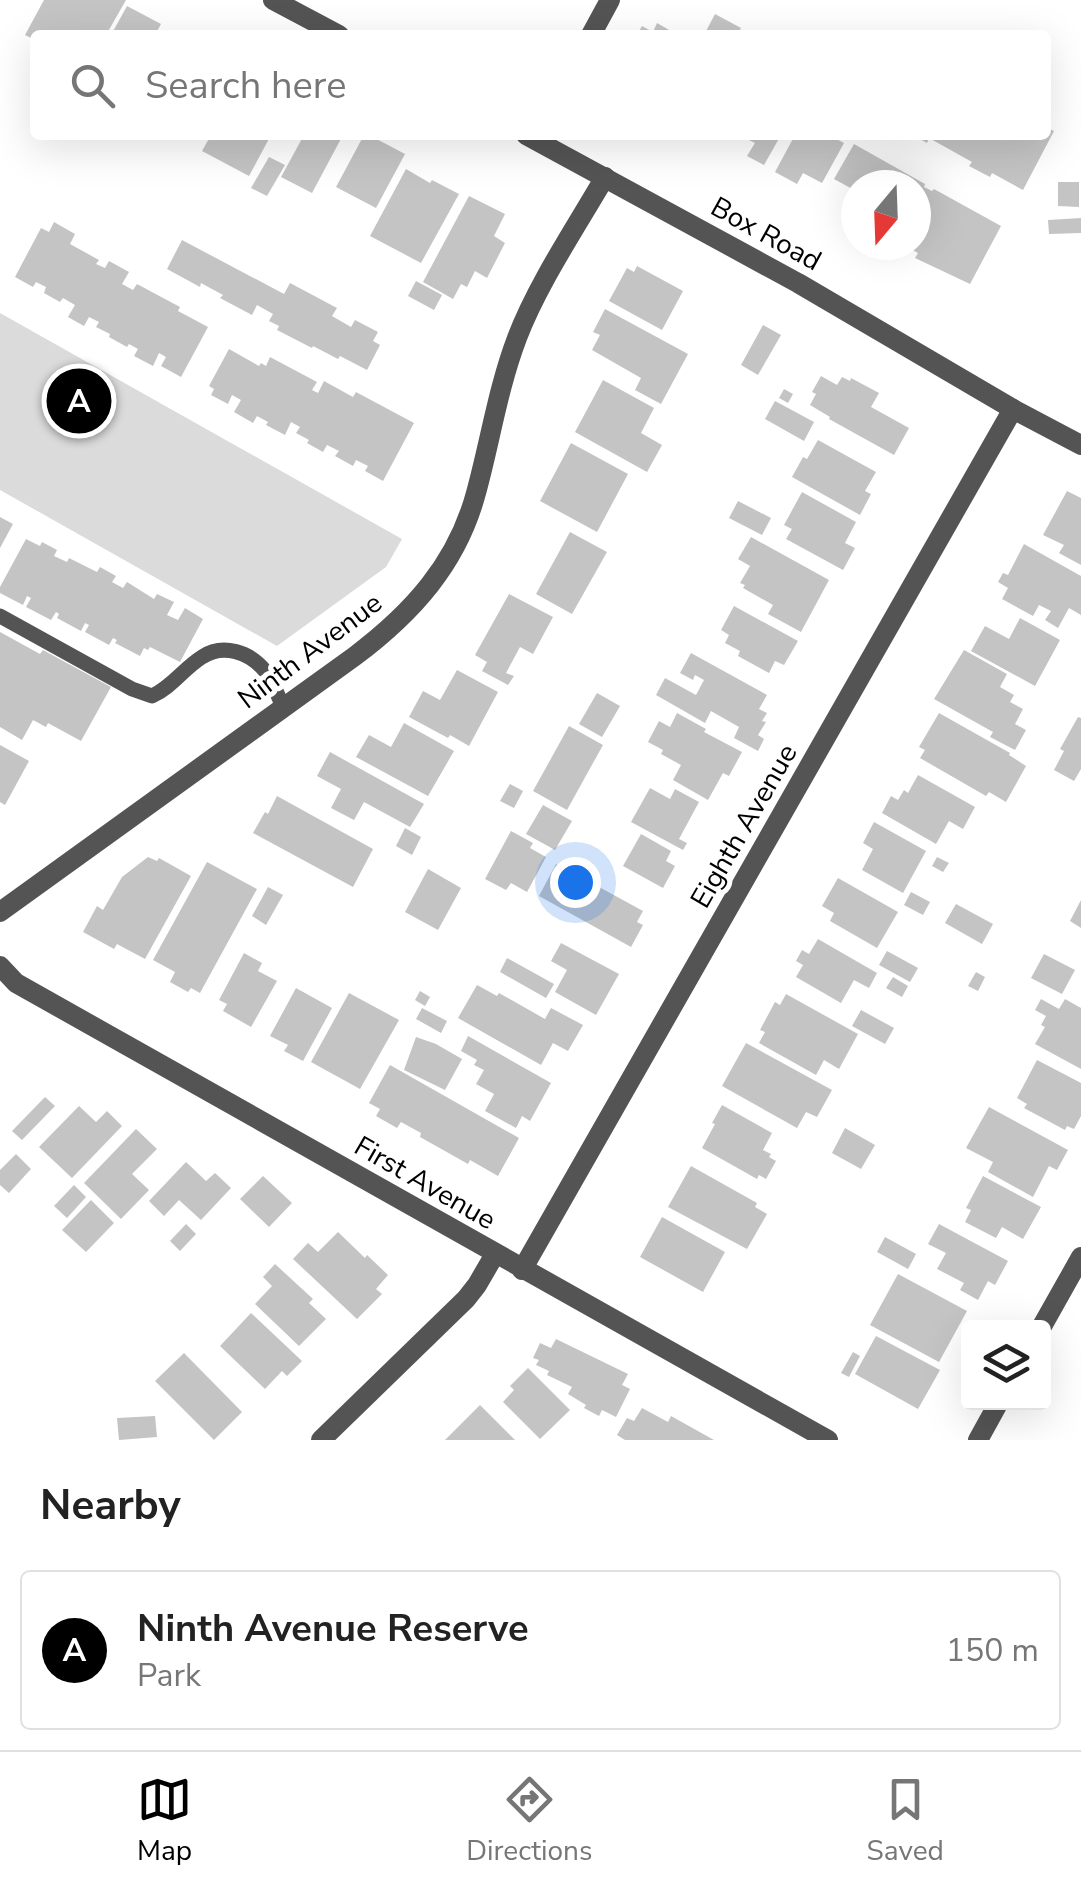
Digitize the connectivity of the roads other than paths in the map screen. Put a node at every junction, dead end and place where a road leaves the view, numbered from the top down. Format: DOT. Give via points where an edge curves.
graph roads {
  1 [pos="274,0"];
  2 [pos="610,0"];
  3 [pos="330,30"];
  4 [pos="594,30"];
  5 [pos="540,140"];
  6 [pos="605,177"];
  7 [pos="1013,409"];
  8 [pos="1081,445"];
  9 [pos="0,616"];
  10 [pos="283,707"];
  11 [pos="0,912"];
  12 [pos="0,966"];
  13 [pos="495,1254"];
  14 [pos="1081,1257"];
  15 [pos="522,1270"];
  16 [pos="1046,1320"];
  17 [pos="995,1410"];
  18 [pos="321,1440"];
  19 [pos="828,1440"];
  20 [pos="978,1440"];
  1 -- 3 [label="street"];
  2 -- 4 [label="street"];
  5 -- 6 [label="street, Box Road"];
  6 -- 7 [label="street, Box Road"];
  6 -- 10 [label="street, Ninth Avenue" via="525,317 476,497 450,555 390,630"];
  7 -- 8 [label="street, Box Road"];
  7 -- 15 [label="street, Eighth Avenue"];
  9 -- 10 [label="lane" via="152,696 204,655 229,649 265,672"];
  10 -- 11 [label="street, Ninth Avenue"];
  12 -- 13 [label="street, First Avenue" via="16,983"];
  13 -- 15 [label="street, First Avenue"];
  13 -- 18 [label="street" via="466,1299"];
  14 -- 16 [label="street"];
  15 -- 19 [label="street, First Avenue"];
  17 -- 20 [label="street"];
}
